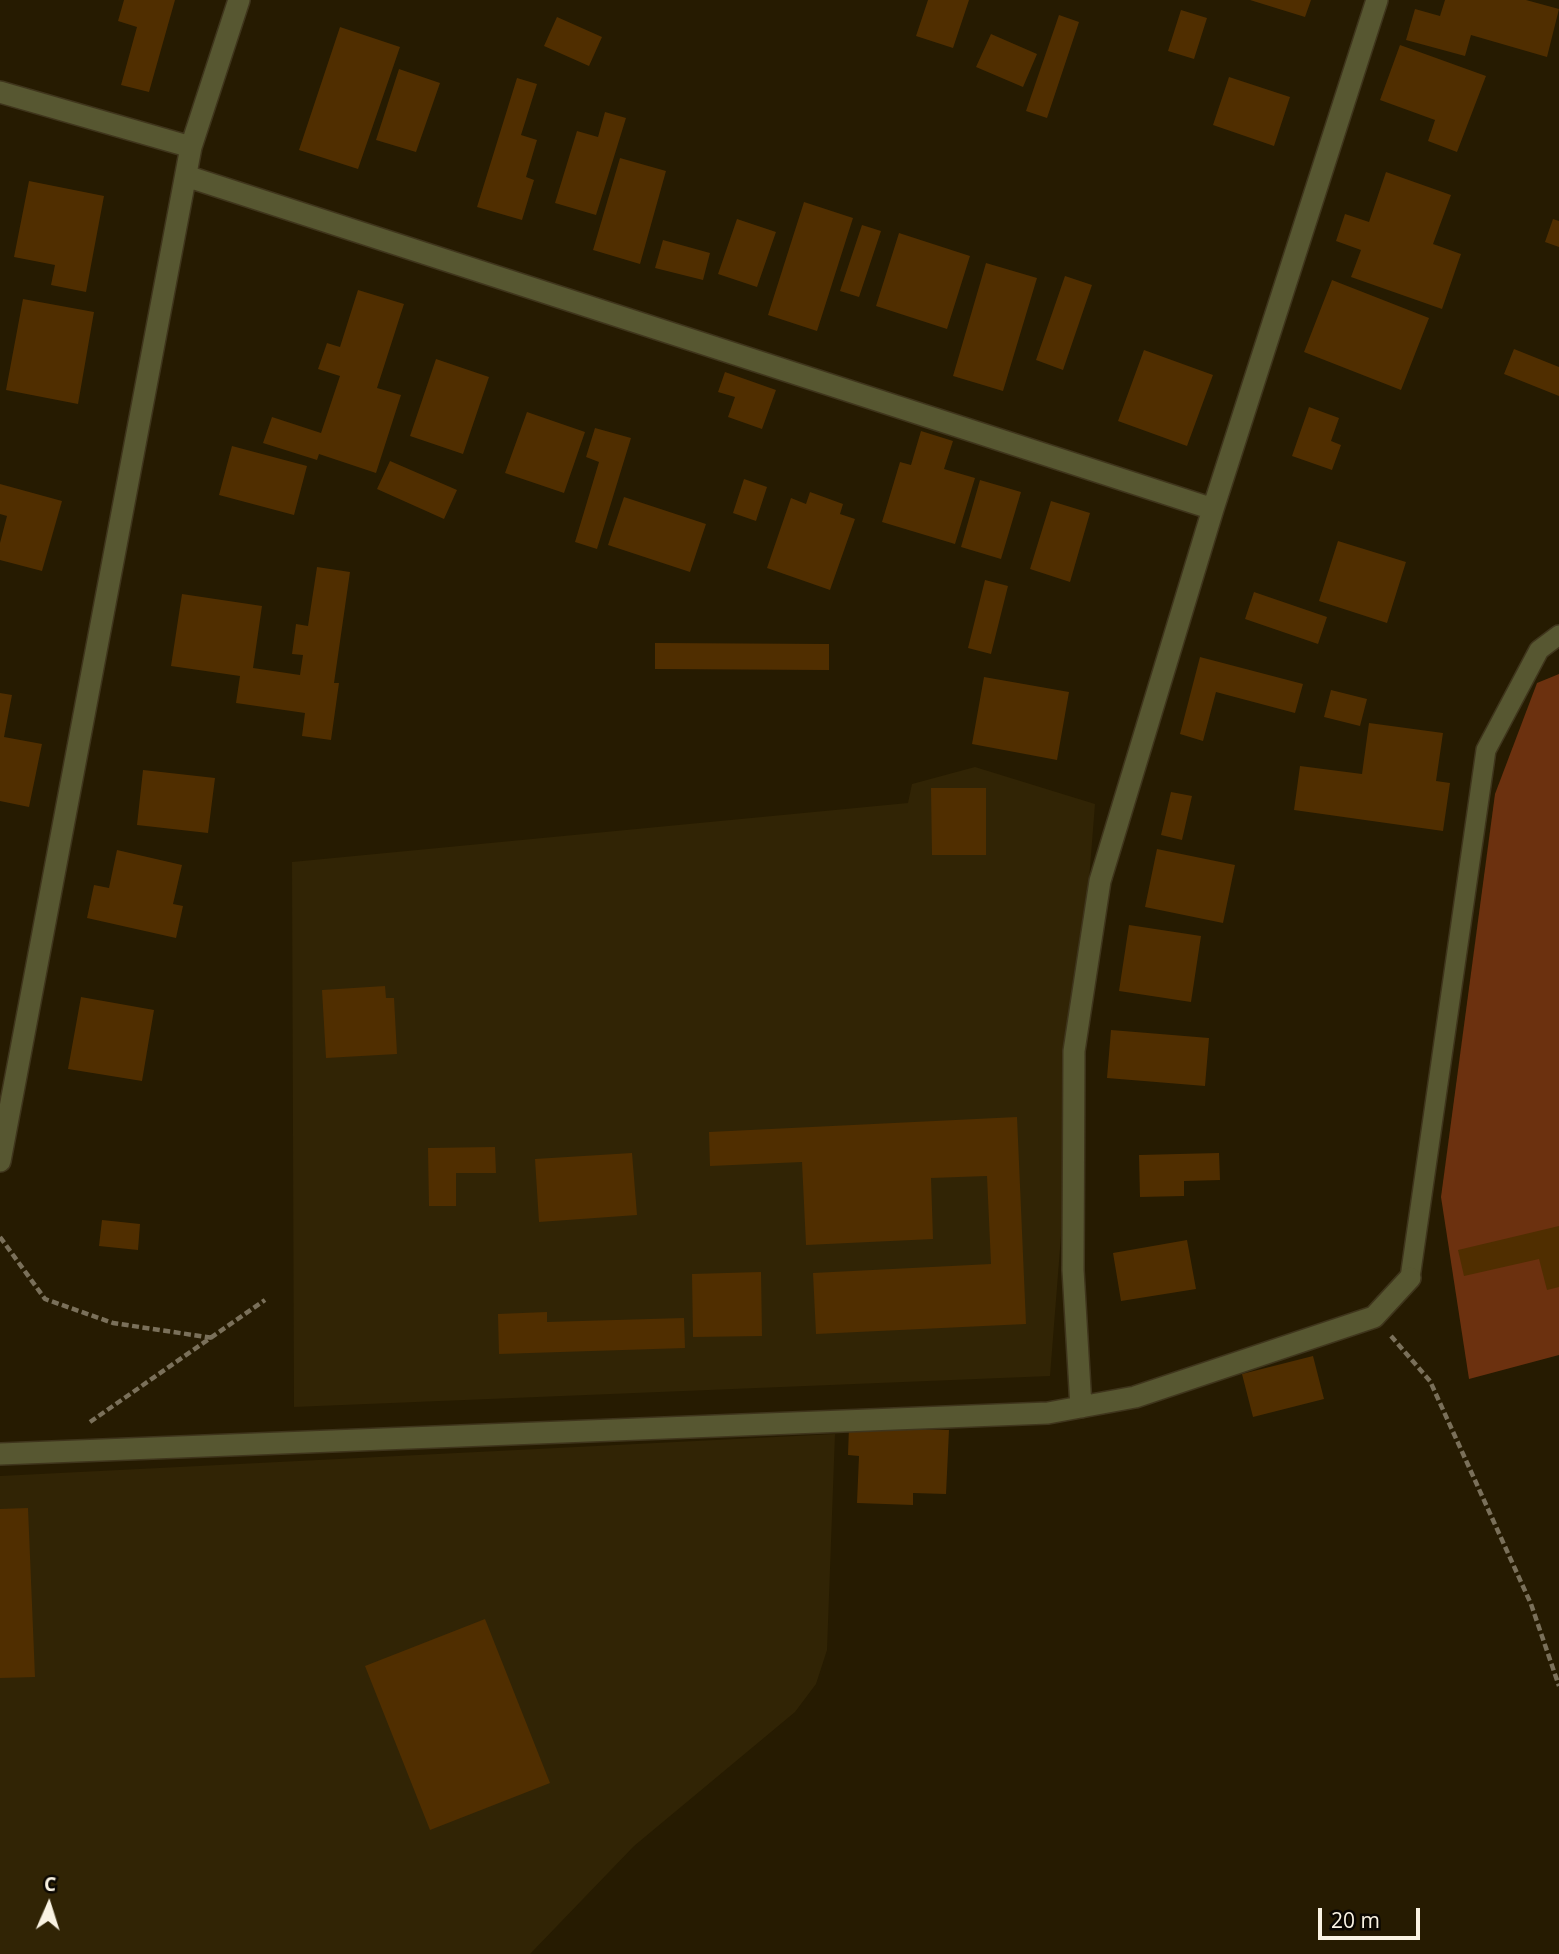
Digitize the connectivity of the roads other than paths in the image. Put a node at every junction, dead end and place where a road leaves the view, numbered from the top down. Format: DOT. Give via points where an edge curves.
graph roads {
  1 [pos="239,0"];
  2 [pos="1377,0"];
  3 [pos="0,92"];
  4 [pos="191,147"];
  5 [pos="186,176"];
  6 [pos="1213,509"];
  7 [pos="1559,635"];
  8 [pos="0,1161"];
  9 [pos="1410,1278"];
  10 [pos="1081,1407"];
  11 [pos="0,1454"];
  1 -- 4 [label="street"];
  2 -- 6 [label="street"];
  3 -- 4 [label="street"];
  4 -- 5 [label="street"];
  5 -- 6 [label="street"];
  5 -- 8 [label="street"];
  6 -- 10 [label="street" via="1100,881 1074,1051 1073,1270"];
  7 -- 9 [label="lane" via="1539,650 1486,750"];
  9 -- 10 [label="street" via="1374,1317 1135,1397"];
  10 -- 11 [label="street" via="1048,1413"];
}
